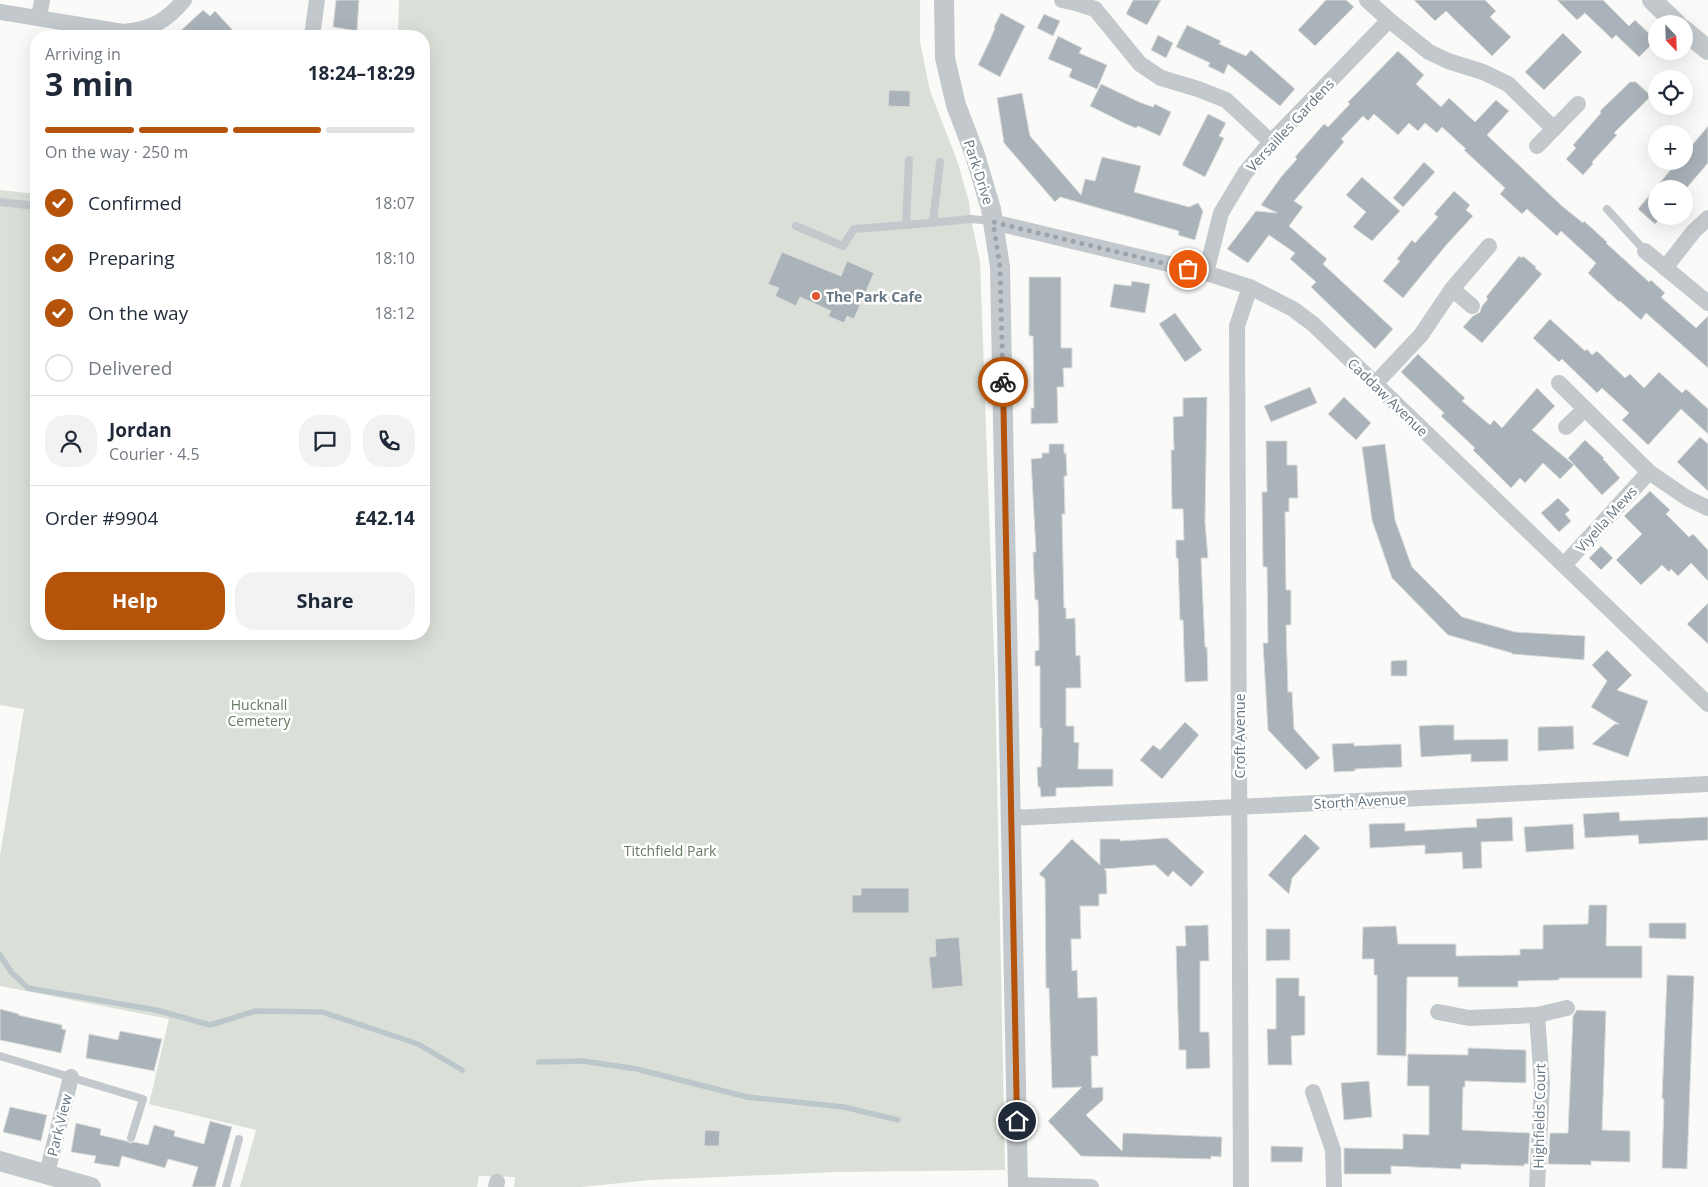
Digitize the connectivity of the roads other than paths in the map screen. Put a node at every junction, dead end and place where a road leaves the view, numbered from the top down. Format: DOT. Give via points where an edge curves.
graph roads {
  1 [pos="42,0"];
  2 [pos="184,0"];
  3 [pos="317,0"];
  4 [pos="944,0"];
  5 [pos="1062,0"];
  6 [pos="1367,0"];
  7 [pos="1652,0"];
  8 [pos="1097,4"];
  9 [pos="0,12"];
  10 [pos="1668,15"];
  11 [pos="39,18"];
  12 [pos="1389,20"];
  13 [pos="101,30"];
  14 [pos="141,30"];
  15 [pos="313,30"];
  16 [pos="1693,38"];
  17 [pos="1708,50"];
  18 [pos="1578,104"];
  19 [pos="1554,129"];
  20 [pos="1271,142"];
  21 [pos="1537,146"];
  22 [pos="909,160"];
  23 [pos="940,162"];
  24 [pos="0,202"];
  25 [pos="30,205"];
  26 [pos="1607,209"];
  27 [pos="1708,218"];
  28 [pos="933,222"];
  29 [pos="993,222"];
  30 [pos="906,225"];
  31 [pos="796,226"];
  32 [pos="1489,246"];
  33 [pos="1645,251"];
  34 [pos="1665,268"];
  35 [pos="1206,273"];
  36 [pos="1250,287"];
  37 [pos="1452,289"];
  38 [pos="1708,303"];
  39 [pos="1472,306"];
  40 [pos="1375,384"];
  41 [pos="1559,384"];
  42 [pos="1585,409"];
  43 [pos="1566,427"];
  44 [pos="1649,472"];
  45 [pos="1708,508"];
  46 [pos="1564,566"];
  47 [pos="1708,704"];
  48 [pos="1708,784"];
  49 [pos="1239,807"];
  50 [pos="1011,818"];
  51 [pos="1567,1008"];
  52 [pos="1438,1012"];
  53 [pos="1536,1015"];
  54 [pos="0,1056"];
  55 [pos="71,1077"];
  56 [pos="1313,1092"];
  57 [pos="131,1138"];
  58 [pos="239,1139"];
  59 [pos="0,1161"];
  60 [pos="48,1173"];
  61 [pos="1018,1186"];
  62 [pos="91,1187"];
  63 [pos="226,1187"];
  64 [pos="1091,1187"];
  65 [pos="1241,1187"];
  66 [pos="1334,1187"];
  67 [pos="1537,1187"];
  1 -- 11 [label="street"];
  2 -- 14 [label="street" via="172,14"];
  3 -- 15 [label="street"];
  4 -- 29 [label="street, Park Drive" via="945,58 956,105 985,184"];
  5 -- 8 [label="street"];
  6 -- 12 [label="street"];
  7 -- 10 [label="street"];
  8 -- 20 [label="street" via="1140,64 1161,78 1226,100"];
  9 -- 11 [label="street"];
  11 -- 13 [label="street"];
  12 -- 19 [label="street" via="1429,52 1508,84"];
  12 -- 20 [label="street, Versailles Gardens"];
  16 -- 17 [label="street"];
  18 -- 19 [label="street"];
  19 -- 21 [label="street"];
  20 -- 35 [label="street, Versailles Gardens" via="1245,174 1222,213"];
  22 -- 30 [label="lane"];
  23 -- 28 [label="lane"];
  24 -- 25 [label="lane"];
  26 -- 33 [label="lane"];
  27 -- 34 [label="street" via="1694,230"];
  28 -- 29 [label="lane" via="971,219"];
  28 -- 30 [label="lane"];
  29 -- 35 [label="street, Caddaw Avenue"];
  29 -- 50 [label="street, Park Drive" via="1000,267"];
  30 -- 31 [label="lane" via="854,229 843,246"];
  32 -- 37 [label="street"];
  33 -- 34 [label="street"];
  34 -- 38 [label="street"];
  35 -- 36 [label="street, Caddaw Avenue"];
  36 -- 40 [label="street, Caddaw Avenue" via="1294,309"];
  36 -- 49 [label="street, Croft Avenue" via="1237,326"];
  37 -- 39 [label="street"];
  37 -- 40 [label="street" via="1421,335"];
  40 -- 46 [label="street, Caddaw Avenue"];
  41 -- 42 [label="street"];
  42 -- 43 [label="street"];
  42 -- 44 [label="street"];
  44 -- 45 [label="street"];
  44 -- 46 [label="street, Viyella Mews"];
  46 -- 47 [label="street, Caddaw Avenue"];
  48 -- 49 [label="street, Storth Avenue"];
  49 -- 50 [label="street, Storth Avenue"];
  49 -- 65 [label="street, Croft Avenue"];
  50 -- 61 [label="street, Park Drive"];
  51 -- 53 [label="street"];
  52 -- 53 [label="street" via="1469,1018"];
  53 -- 67 [label="street, Highfields Court" via="1542,1084"];
  54 -- 55 [label="lane"];
  55 -- 57 [label="lane" via="143,1098"];
  55 -- 60 [label="street, Park View"];
  56 -- 66 [label="street" via="1334,1150"];
  58 -- 63 [label="lane"];
  59 -- 60 [label="street"];
  60 -- 62 [label="street"];
  61 -- 64 [label="street"];
}
